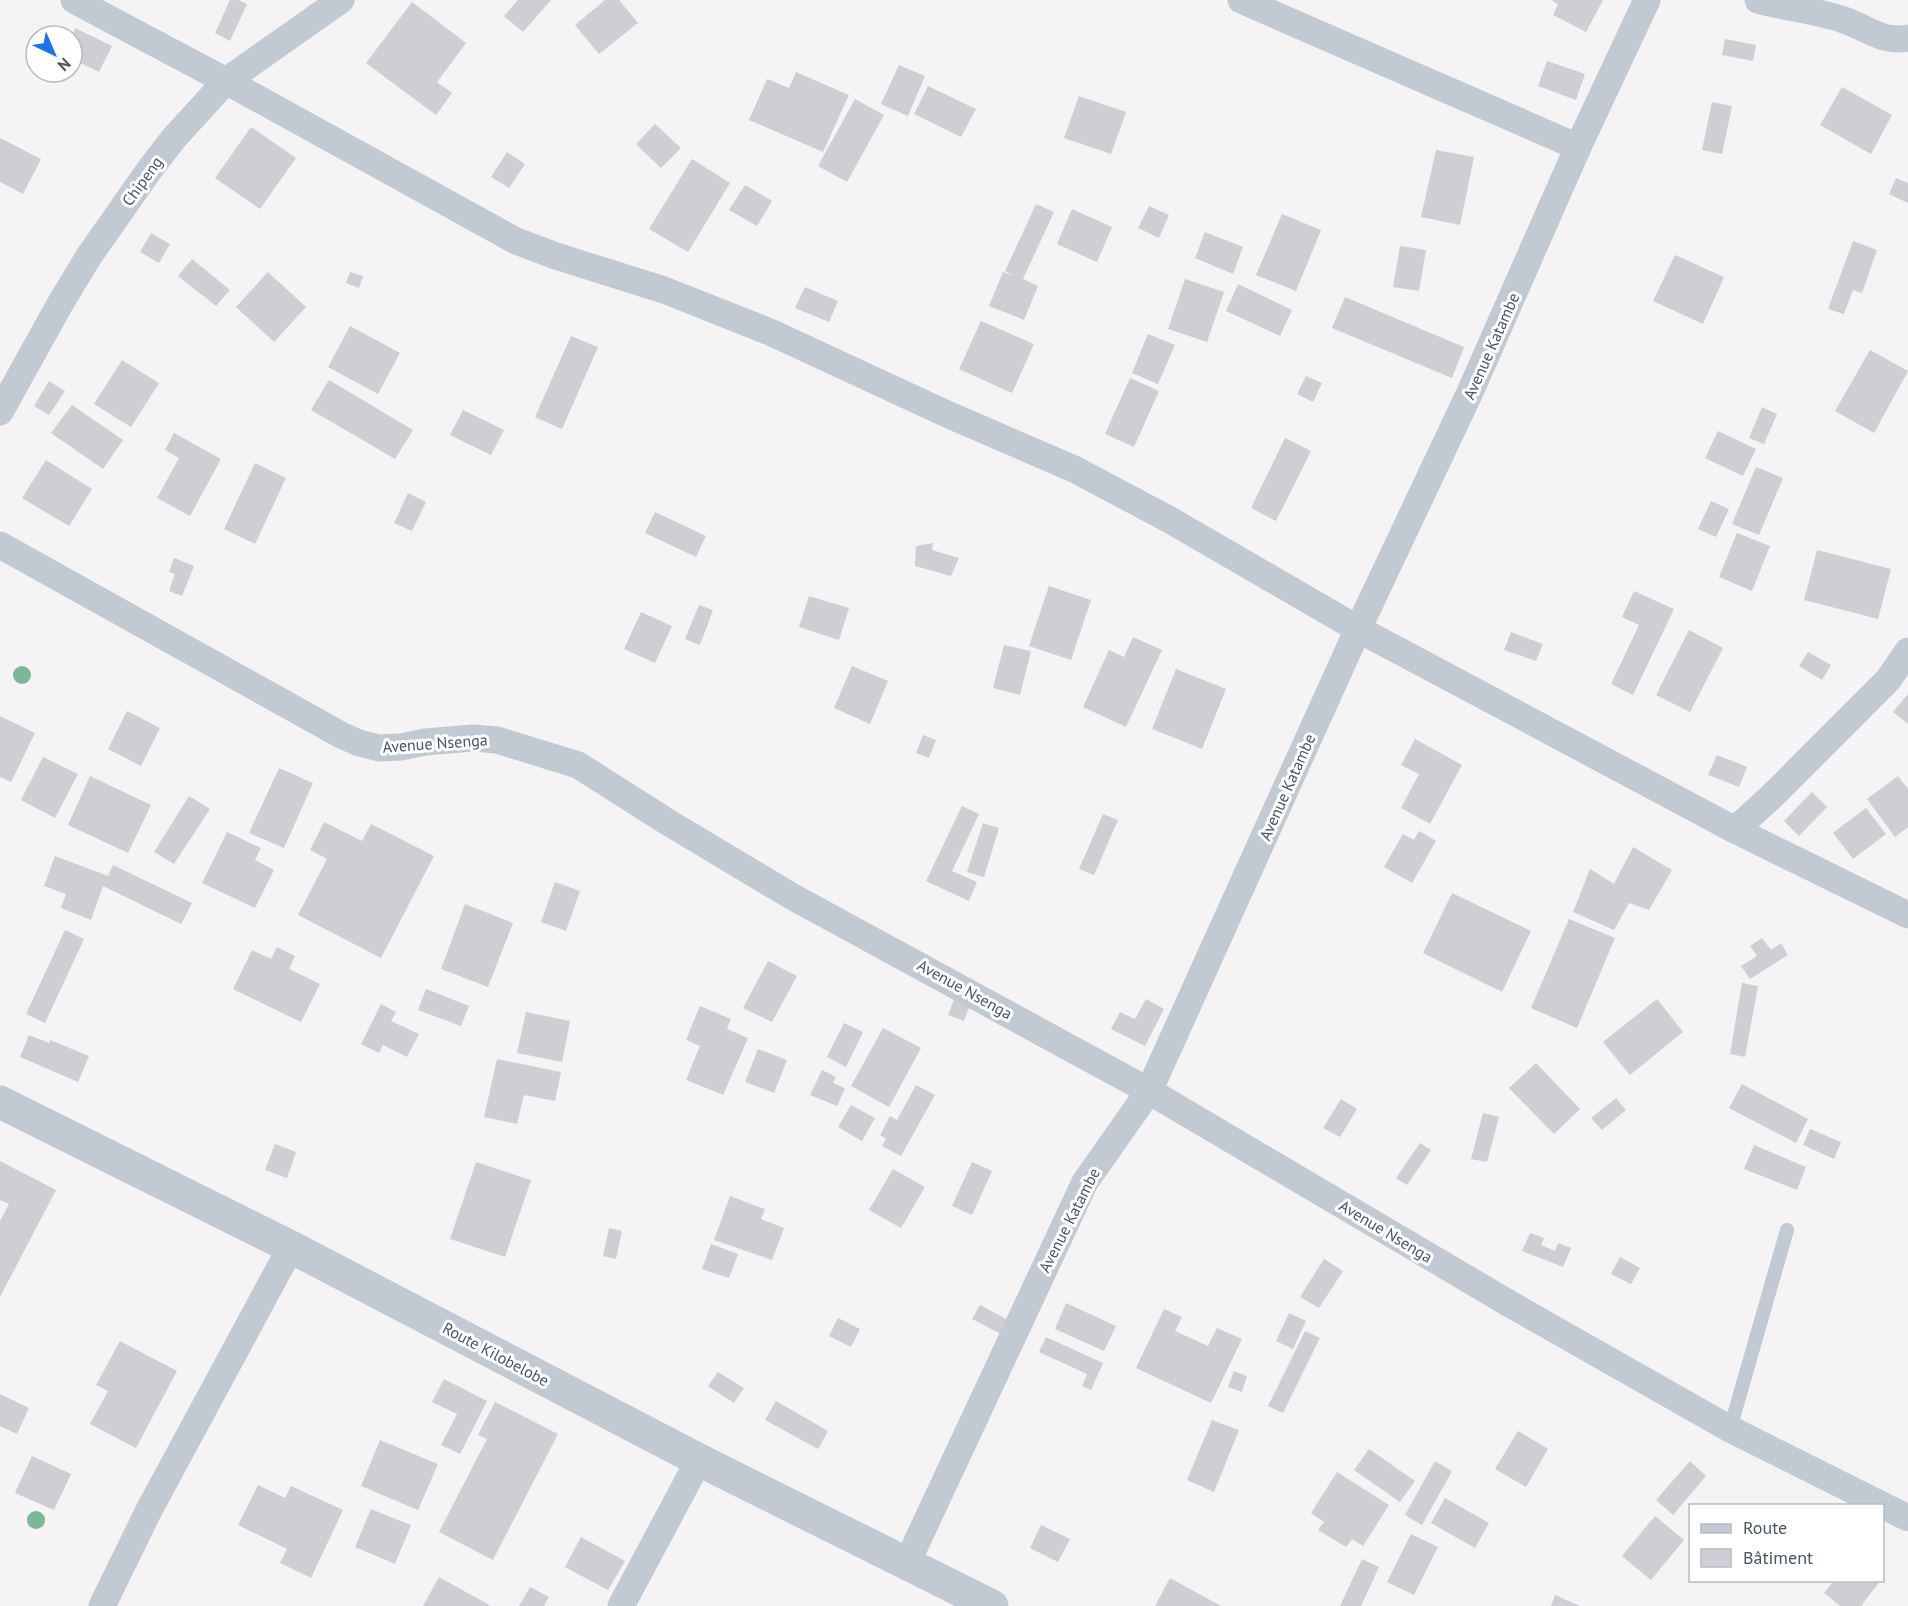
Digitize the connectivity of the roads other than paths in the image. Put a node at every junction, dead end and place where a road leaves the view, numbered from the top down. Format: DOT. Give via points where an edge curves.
graph roads {
  1 [pos="74,0"];
  2 [pos="341,0"];
  3 [pos="1241,0"];
  4 [pos="1647,0"];
  5 [pos="1758,0"];
  6 [pos="1908,39"];
  7 [pos="226,81"];
  8 [pos="1578,147"];
  9 [pos="0,412"];
  10 [pos="0,545"];
  11 [pos="1358,629"];
  12 [pos="1908,651"];
  13 [pos="1735,830"];
  14 [pos="1908,915"];
  15 [pos="1149,1091"];
  16 [pos="0,1102"];
  17 [pos="1787,1230"];
  18 [pos="291,1247"];
  19 [pos="1730,1430"];
  20 [pos="699,1460"];
  21 [pos="1880,1504"];
  22 [pos="1884,1506"];
  23 [pos="1908,1518"];
  24 [pos="907,1563"];
  25 [pos="102,1606"];
  26 [pos="621,1606"];
  27 [pos="992,1606"];
  1 -- 7 [label="street"];
  2 -- 7 [label="street, Chipeng"];
  3 -- 8 [label="street"];
  4 -- 8 [label="street, Avenue Katambe"];
  5 -- 6 [label="street" via="1844,20 1875,35"];
  7 -- 9 [label="street, Chipeng" via="174,138 89,256"];
  7 -- 11 [label="street" via="516,241 664,290 770,332 1074,469"];
  8 -- 11 [label="street, Avenue Katambe" via="1472,390"];
  10 -- 15 [label="street, Avenue Nsenga" via="359,743 379,748 473,738 497,740 578,765 793,897"];
  11 -- 13 [label="street"];
  11 -- 15 [label="street, Avenue Katambe"];
  12 -- 13 [label="street" via="1888,680"];
  13 -- 14 [label="street"];
  15 -- 19 [label="street, Avenue Nsenga"];
  15 -- 24 [label="street, Avenue Katambe" via="1085,1182"];
  16 -- 18 [label="street, Route Kilobelobe"];
  17 -- 19 [label="lane"];
  18 -- 20 [label="street, Route Kilobelobe"];
  18 -- 25 [label="street" via="149,1510"];
  19 -- 21 [label="street, Avenue Nsenga"];
  20 -- 24 [label="street, Route Kilobelobe"];
  20 -- 26 [label="street"];
  22 -- 23 [label="street, Avenue Nsenga"];
  24 -- 27 [label="street, Route Kilobelobe"];
}
